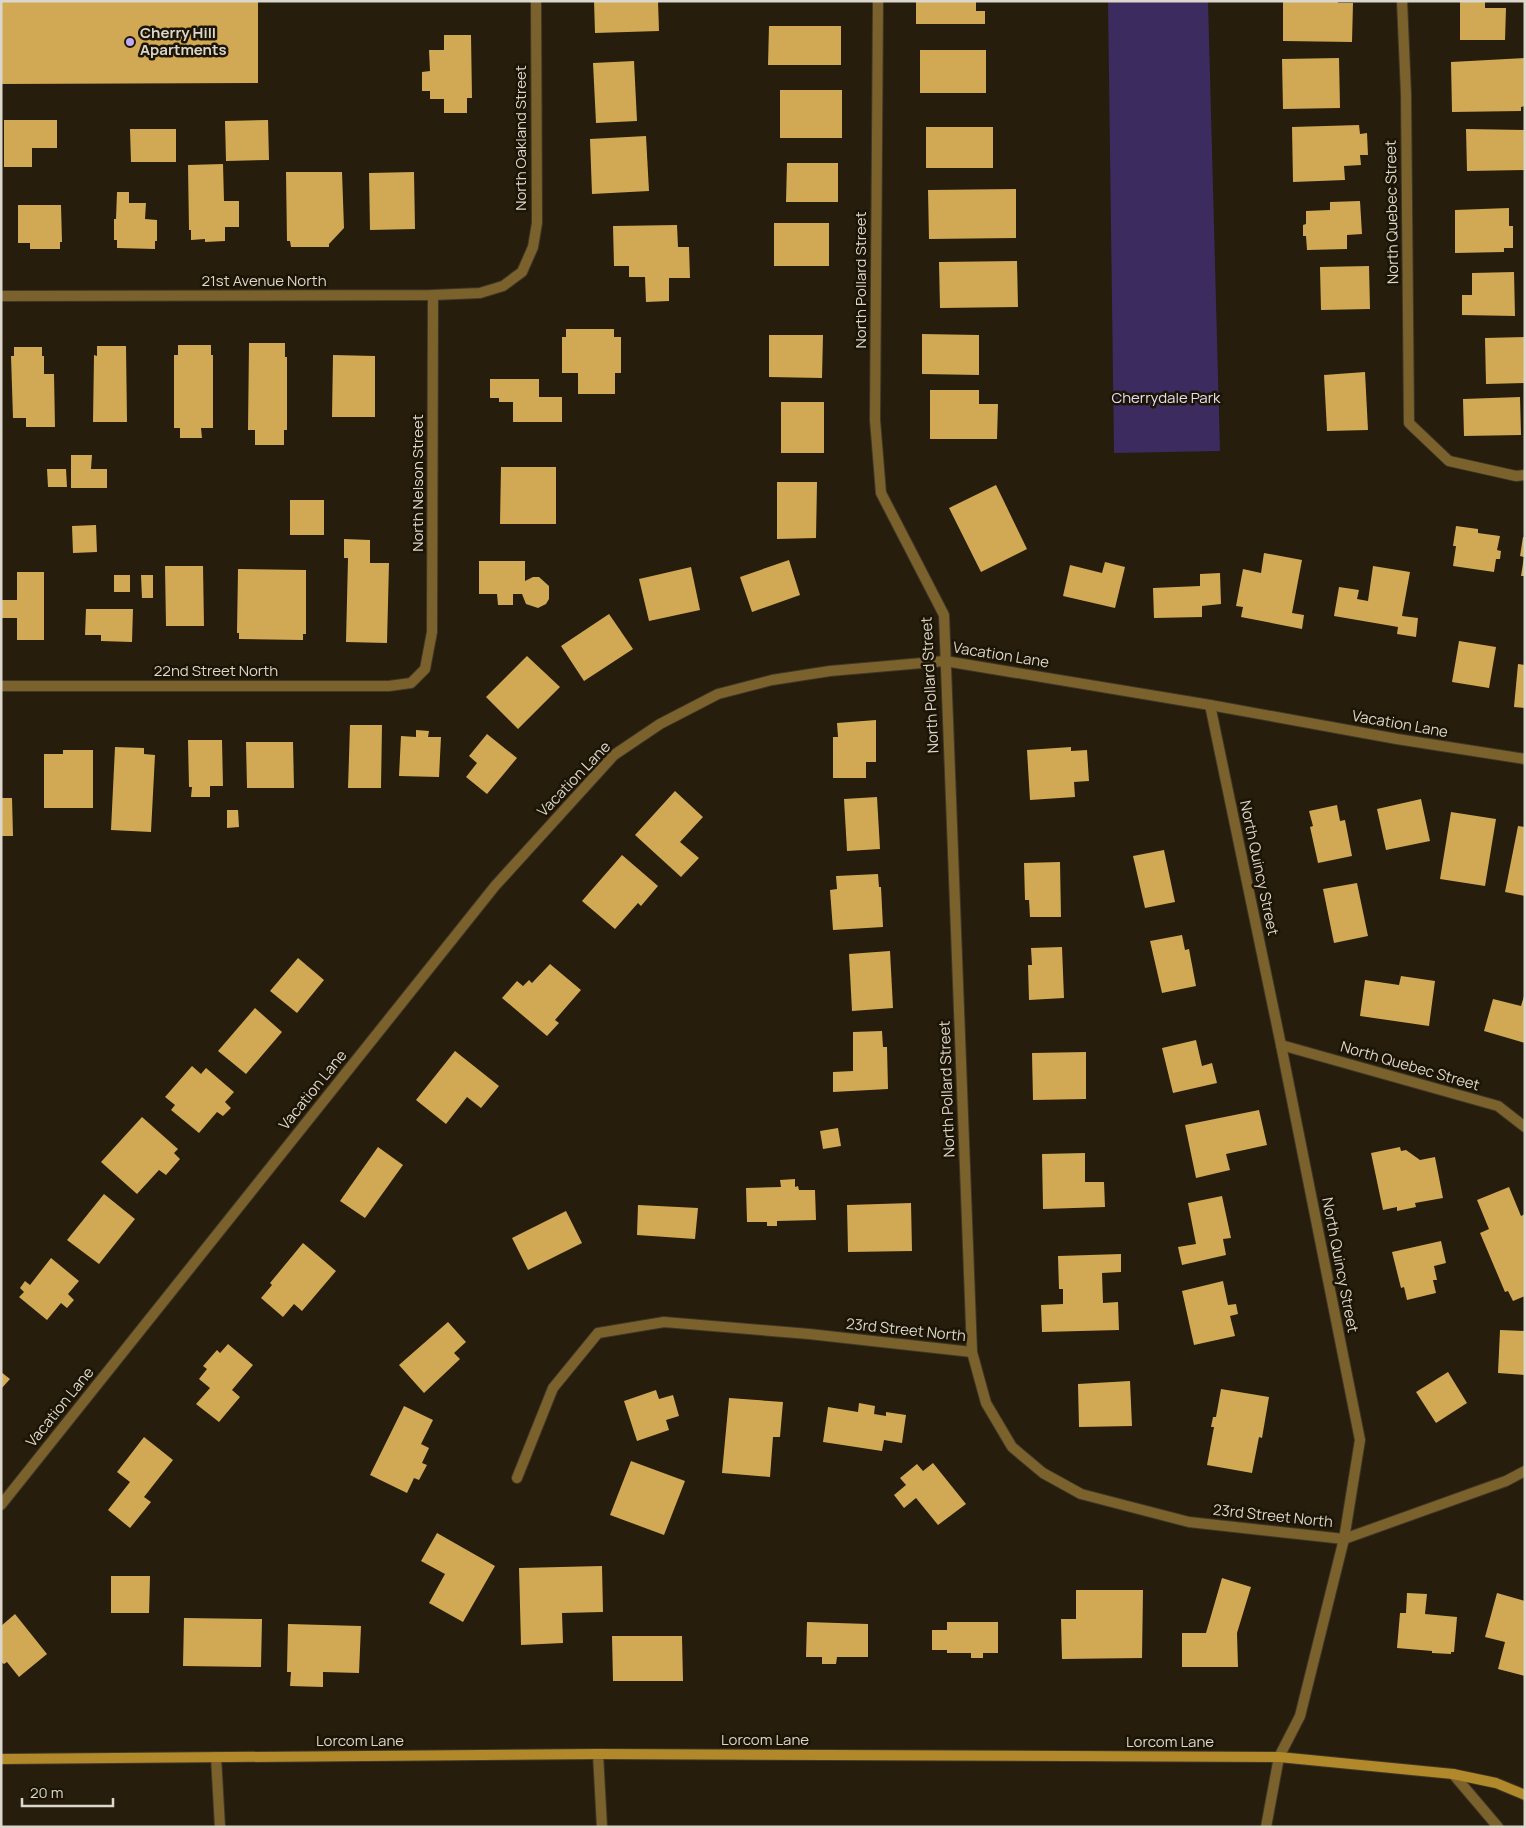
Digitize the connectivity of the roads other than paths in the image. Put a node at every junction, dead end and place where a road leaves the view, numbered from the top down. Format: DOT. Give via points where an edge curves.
graph roads {
  1 [pos="536,1"];
  2 [pos="878,1"];
  3 [pos="1402,1"];
  4 [pos="522,272"];
  5 [pos="1,296"];
  6 [pos="433,296"];
  7 [pos="1525,475"];
  8 [pos="946,661"];
  9 [pos="425,669"];
  10 [pos="1,686"];
  11 [pos="1210,705"];
  12 [pos="1525,759"];
  13 [pos="1281,1045"];
  14 [pos="1525,1127"];
  15 [pos="972,1352"];
  16 [pos="1525,1471"];
  17 [pos="518,1478"];
  18 [pos="1,1505"];
  19 [pos="1344,1539"];
  20 [pos="598,1754"];
  21 [pos="216,1757"];
  22 [pos="1279,1757"];
  23 [pos="1,1759"];
  24 [pos="1453,1774"];
  25 [pos="1525,1795"];
  26 [pos="220,1827"];
  27 [pos="602,1827"];
  28 [pos="1266,1827"];
  29 [pos="1498,1827"];
  1 -- 4 [label="street, North Oakland Street" via="537,223 533,247"];
  2 -- 8 [label="street, North Pollard Street" via="875,420 881,493 944,615"];
  3 -- 7 [label="street, North Quebec Street" via="1410,423 1449,461 1516,476"];
  4 -- 6 [label="street, 21st Avenue North" via="503,286 480,293"];
  5 -- 6 [label="street, 21st Avenue North"];
  6 -- 9 [label="street, North Nelson Street" via="432,632"];
  8 -- 11 [label="street, Vacation Lane"];
  8 -- 15 [label="street, North Pollard Street"];
  8 -- 18 [label="street, Vacation Lane" via="830,671 772,680 718,694 660,724 614,755 495,886"];
  9 -- 10 [label="street, 22nd Street North" via="411,683 389,686"];
  11 -- 12 [label="street, Vacation Lane"];
  11 -- 13 [label="street, North Quincy Street"];
  13 -- 14 [label="street, North Quebec Street" via="1498,1106"];
  13 -- 19 [label="street, North Quincy Street" via="1360,1440"];
  15 -- 17 [label="street, 23rd Street North" via="664,1322 598,1333 553,1388"];
  15 -- 19 [label="street, 23rd Street North" via="986,1403 1012,1447 1043,1473 1081,1494 1189,1522"];
  16 -- 19 [label="street, 23rd Street North" via="1506,1481"];
  19 -- 22 [label="street, North Quincy Street" via="1300,1716"];
  20 -- 21 [label="street, Lorcom Lane"];
  20 -- 22 [label="street, Lorcom Lane"];
  20 -- 27 [label="street"];
  21 -- 23 [label="street, Lorcom Lane"];
  21 -- 26 [label="street"];
  22 -- 24 [label="street, Lorcom Lane"];
  22 -- 28 [label="street, North Quincy Street"];
  24 -- 25 [label="street, Lorcom Lane" via="1496,1783"];
  24 -- 29 [label="street"];
}
